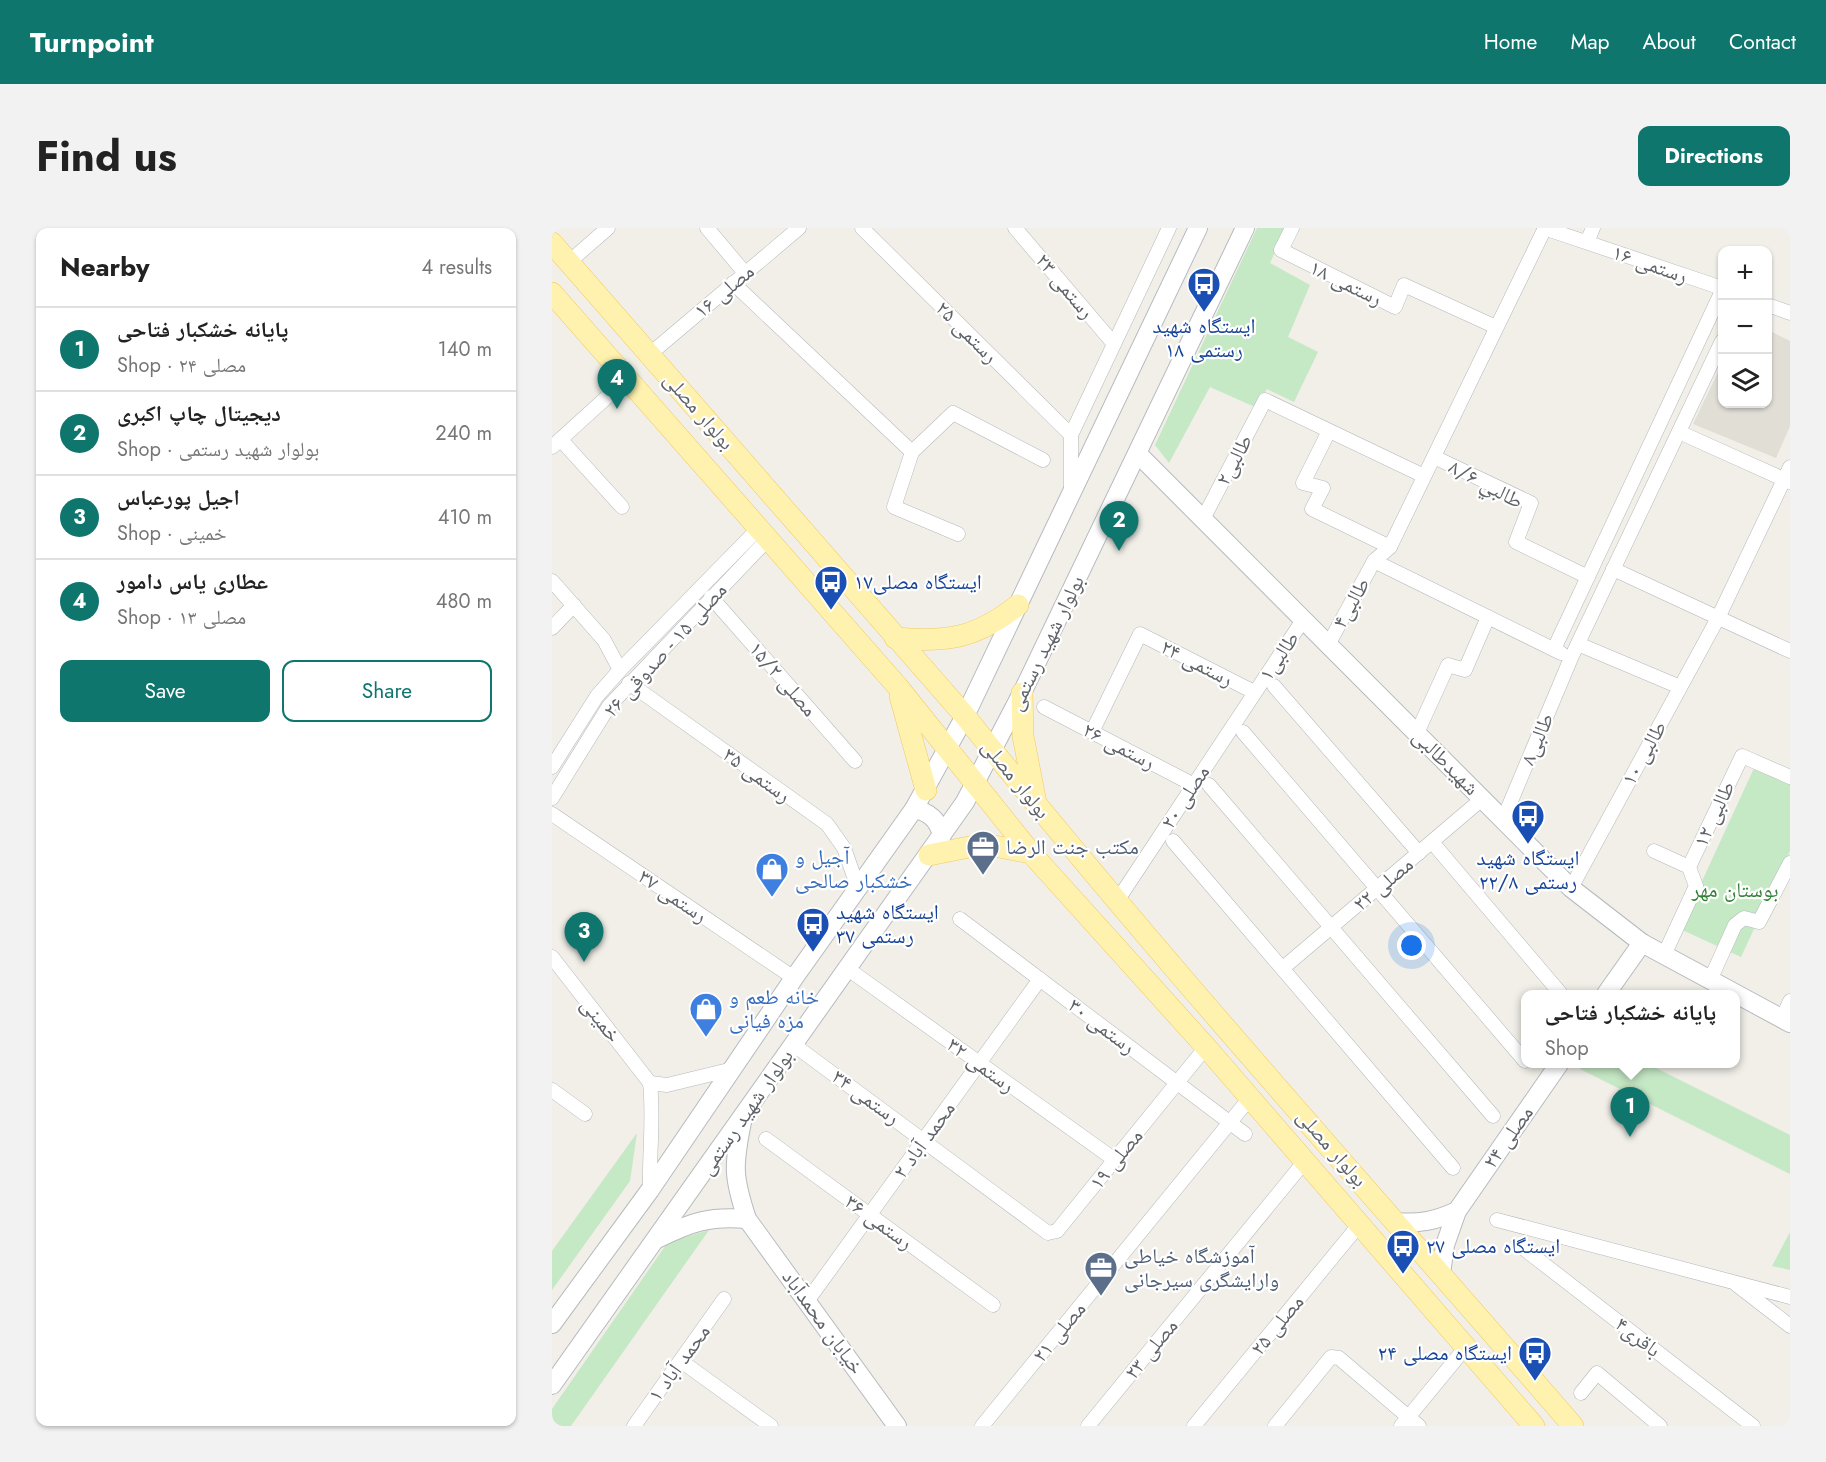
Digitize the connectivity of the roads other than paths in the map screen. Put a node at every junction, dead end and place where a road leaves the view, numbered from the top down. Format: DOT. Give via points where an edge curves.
graph roads {
  1 [pos="608,228"];
  2 [pos="707,228"];
  3 [pos="799,228"];
  4 [pos="862,228"];
  5 [pos="1015,228"];
  6 [pos="1169,228"];
  7 [pos="1198,228"];
  8 [pos="1245,228"];
  9 [pos="1292,228"];
  10 [pos="1544,228"];
  11 [pos="1593,228"];
  12 [pos="1587,242"];
  13 [pos="552,243"];
  14 [pos="569,262"];
  15 [pos="745,273"];
  16 [pos="733,283"];
  17 [pos="1718,289"];
  18 [pos="552,293"];
  19 [pos="1718,299"];
  20 [pos="1772,307"];
  21 [pos="1790,313"];
  22 [pos="1496,327"];
  23 [pos="1114,344"];
  24 [pos="1718,349"];
  25 [pos="650,354"];
  26 [pos="628,378"];
  27 [pos="1329,431"];
  28 [pos="1679,432"];
  29 [pos="1071,435"];
  30 [pos="556,443"];
  31 [pos="912,452"];
  32 [pos="1138,454"];
  33 [pos="1434,457"];
  34 [pos="1043,460"];
  35 [pos="1424,476"];
  36 [pos="1788,476"];
  37 [pos="1071,496"];
  38 [pos="780,504"];
  39 [pos="622,507"];
  40 [pos="1203,519"];
  41 [pos="763,534"];
  42 [pos="958,534"];
  43 [pos="1390,547"];
  44 [pos="1374,561"];
  45 [pos="1613,569"];
  46 [pos="1588,577"];
  47 [pos="552,581"];
  48 [pos="711,597"];
  49 [pos="574,605"];
  50 [pos="1018,605"];
  51 [pos="1488,617"];
  52 [pos="1718,618"];
  53 [pos="1304,620"];
  54 [pos="552,628"];
  55 [pos="895,638"];
  56 [pos="1578,644"];
  57 [pos="1328,645"];
  58 [pos="1554,649"];
  59 [pos="1790,651"];
  60 [pos="1571,658"];
  61 [pos="620,670"];
  62 [pos="629,683"];
  63 [pos="1274,686"];
  64 [pos="898,687"];
  65 [pos="1680,687"];
  66 [pos="1254,692"];
  67 [pos="1022,693"];
  68 [pos="1044,707"];
  69 [pos="965,716"];
  70 [pos="1092,732"];
  71 [pos="1244,732"];
  72 [pos="1417,733"];
  73 [pos="948,750"];
  74 [pos="993,751"];
  75 [pos="855,760"];
  76 [pos="552,767"];
  77 [pos="1790,777"];
  78 [pos="975,781"];
  79 [pos="1194,785"];
  80 [pos="1209,785"];
  81 [pos="926,790"];
  82 [pos="552,798"];
  83 [pos="1482,799"];
  84 [pos="1036,807"];
  85 [pos="914,809"];
  86 [pos="552,814"];
  87 [pos="1503,820"];
  88 [pos="942,835"];
  89 [pos="1173,841"];
  90 [pos="1432,842"];
  91 [pos="1654,850"];
  92 [pos="1031,853"];
  93 [pos="1419,854"];
  94 [pos="929,855"];
  95 [pos="1789,866"];
  96 [pos="1689,867"];
  97 [pos="858,888"];
  98 [pos="1378,888"];
  99 [pos="1571,888"];
  100 [pos="1117,902"];
  101 [pos="960,919"];
  102 [pos="1332,927"];
  103 [pos="1642,943"];
  104 [pos="1665,953"];
  105 [pos="552,957"];
  106 [pos="1283,968"];
  107 [pos="848,969"];
  108 [pos="794,978"];
  109 [pos="1711,978"];
  110 [pos="1040,979"];
  111 [pos="1559,990"];
  112 [pos="1609,990"];
  113 [pos="1732,990"];
  114 [pos="1740,995"];
  115 [pos="1790,1001"];
  116 [pos="1786,1021"];
  117 [pos="794,1045"];
  118 [pos="1206,1047"];
  119 [pos="1521,1057"];
  120 [pos="979,1064"];
  121 [pos="1556,1068"];
  122 [pos="733,1069"];
  123 [pos="650,1083"];
  124 [pos="1177,1083"];
  125 [pos="552,1090"];
  126 [pos="1250,1099"];
  127 [pos="585,1114"];
  128 [pos="744,1116"];
  129 [pos="1493,1116"];
  130 [pos="1230,1122"];
  131 [pos="1245,1134"];
  132 [pos="766,1139"];
  133 [pos="924,1140"];
  134 [pos="1115,1160"];
  135 [pos="1305,1161"];
  136 [pos="1453,1168"];
  137 [pos="650,1190"];
  138 [pos="1457,1211"];
  139 [pos="870,1215"];
  140 [pos="747,1219"];
  141 [pos="1497,1220"];
  142 [pos="1396,1222"];
  143 [pos="1359,1225"];
  144 [pos="1053,1233"];
  145 [pos="656,1239"];
  146 [pos="1523,1248"];
  147 [pos="1442,1274"];
  148 [pos="1733,1282"];
  149 [pos="1790,1297"];
  150 [pos="724,1299"];
  151 [pos="808,1300"];
  152 [pos="993,1305"];
  153 [pos="552,1324"];
  154 [pos="1790,1326"];
  155 [pos="1466,1347"];
  156 [pos="681,1361"];
  157 [pos="552,1385"];
  158 [pos="1581,1393"];
  159 [pos="1410,1423"];
  160 [pos="634,1426"];
  161 [pos="771,1426"];
  162 [pos="897,1426"];
  163 [pos="982,1426"];
  164 [pos="1088,1426"];
  165 [pos="1194,1426"];
  166 [pos="1275,1426"];
  167 [pos="1534,1426"];
  168 [pos="1573,1426"];
  169 [pos="1660,1426"];
  170 [pos="1753,1426"];
  1 -- 14 [label="street"];
  2 -- 15 [label="street"];
  3 -- 15 [label="street, مصلی ۱۶"];
  4 -- 29 [label="street, رستمی ۲۵"];
  5 -- 23 [label="street, رستمی ۲۳"];
  6 -- 23 [label="street"];
  7 -- 37 [label="main road, بولوار شهید رستمی"];
  8 -- 32 [label="main road, بولوار شهید رستمی"];
  9 -- 22 [label="street, رستمی ۱۸" via="1281,250 1395,307 1404,285"];
  10 -- 12 [label="street, رستمی ۱۶"];
  10 -- 22 [label="street"];
  11 -- 12 [label="street"];
  12 -- 17 [label="street, رستمی ۱۶"];
  13 -- 14 [label="main road, بولوار مصلی"];
  14 -- 25 [label="main road, بولوار مصلی"];
  15 -- 16 [label="street, مصلی ۱۶"];
  16 -- 25 [label="street, مصلی ۱۶"];
  16 -- 31 [label="street"];
  18 -- 26 [label="main road, بولوار مصلی"];
  19 -- 46 [label="street"];
  20 -- 21 [label="street"];
  22 -- 33 [label="street"];
  23 -- 29 [label="street"];
  24 -- 28 [label="street, طالبی۸"];
  25 -- 38 [label="main road, بولوار مصلی"];
  26 -- 30 [label="street"];
  26 -- 41 [label="main road, بولوار مصلی"];
  27 -- 35 [label="street"];
  27 -- 40 [label="street, طالبی۲" via="1265,400"];
  27 -- 43 [label="street" via="1303,483 1323,488 1312,509"];
  28 -- 36 [label="street"];
  28 -- 45 [label="street, طالبی۸"];
  29 -- 37 [label="street"];
  30 -- 39 [label="street"];
  31 -- 34 [label="street" via="952,413"];
  31 -- 42 [label="street" via="894,507"];
  32 -- 40 [label="main road, شهیدطالبی"];
  32 -- 67 [label="main road, بولوار شهید رستمی"];
  33 -- 35 [label="street"];
  33 -- 46 [label="street, طالبي ۸/۶" via="1531,503 1516,542"];
  35 -- 43 [label="street"];
  36 -- 52 [label="street, طالبی ۱۰"];
  37 -- 50 [label="main road, بولوار شهید رستمی"];
  38 -- 41 [label="main road"];
  38 -- 55 [label="main road, بولوار مصلی"];
  40 -- 53 [label="main road, شهیدطالبی"];
  41 -- 48 [label="street, مصلی ۱۵ - صدوقی ۲۶"];
  41 -- 61 [label="street, مصلی ۱۵ - صدوقی ۲۶"];
  41 -- 64 [label="main road, بولوار مصلی"];
  43 -- 44 [label="street"];
  44 -- 51 [label="street"];
  44 -- 57 [label="street, طالبی۴"];
  45 -- 52 [label="street"];
  45 -- 56 [label="street, طالبی۸"];
  46 -- 58 [label="street"];
  47 -- 49 [label="street"];
  48 -- 62 [label="street, مصلی ۱۵ - صدوقی ۲۶"];
  48 -- 75 [label="street, مصلی ۱۵/۲"];
  49 -- 54 [label="street"];
  49 -- 61 [label="street" via="604,640"];
  50 -- 55 [label="main road" via="995,624 951,640"];
  50 -- 69 [label="main road, بولوار شهید رستمی"];
  51 -- 58 [label="street"];
  51 -- 72 [label="street" via="1465,670 1448,665"];
  52 -- 59 [label="street"];
  52 -- 65 [label="street, طالبی ۱۰"];
  53 -- 57 [label="main road, شهیدطالبی"];
  53 -- 66 [label="street, طالبی۱"];
  55 -- 69 [label="main road, بولوار مصلی"];
  56 -- 60 [label="street, طالبی۸"];
  56 -- 65 [label="street"];
  57 -- 72 [label="main road, شهیدطالبی"];
  58 -- 60 [label="street"];
  60 -- 87 [label="street, طالبی۸"];
  61 -- 76 [label="street, مصلی ۱۵ - صدوقی ۲۶" via="597,696"];
  62 -- 82 [label="street, مصلی ۱۵ - صدوقی ۲۶" via="609,706"];
  62 -- 97 [label="street, رستمی ۳۵" via="827,824 844,848"];
  63 -- 93 [label="street"];
  64 -- 73 [label="main road, بولوار مصلی"];
  64 -- 81 [label="main road"];
  65 -- 99 [label="street, طالبی ۱۰"];
  66 -- 70 [label="street, رستمی ۲۴" via="1140,633"];
  66 -- 79 [label="street, مصلی ۲۰"];
  67 -- 74 [label="main road, بولوار شهید رستمی"];
  67 -- 84 [label="main road" via="1023,736"];
  68 -- 70 [label="street, رستمی ۲۶"];
  69 -- 73 [label="main road, بولوار شهید رستمی"];
  69 -- 74 [label="main road, بولوار مصلی"];
  70 -- 79 [label="street, رستمی ۲۶"];
  71 -- 98 [label="street"];
  72 -- 83 [label="main road, شهیدطالبی"];
  73 -- 78 [label="main road, بولوار مصلی"];
  73 -- 81 [label="main road, بولوار شهید رستمی"];
  74 -- 78 [label="main road, بولوار شهید رستمی"];
  74 -- 84 [label="main road, بولوار مصلی"];
  77 -- 96 [label="street, طالبی ۱۲" via="1742,756"];
  78 -- 88 [label="main road, بولوار شهید رستمی"];
  78 -- 92 [label="main road, بولوار مصلی"];
  79 -- 100 [label="street, مصلی ۲۰"];
  80 -- 102 [label="street"];
  81 -- 85 [label="main road, بولوار شهید رستمی"];
  83 -- 87 [label="main road, شهیدطالبی"];
  83 -- 90 [label="street, مصلی ۲۲"];
  84 -- 100 [label="main road, بولوار مصلی"];
  85 -- 88 [label="main road" via="930,814"];
  85 -- 97 [label="main road, بولوار شهید رستمی"];
  86 -- 108 [label="street, رستمی ۳۷"];
  87 -- 99 [label="main road, شهیدطالبی"];
  88 -- 94 [label="main road, بولوار شهید رستمی"];
  89 -- 106 [label="street"];
  90 -- 93 [label="street, مصلی ۲۲"];
  90 -- 111 [label="street"];
  91 -- 96 [label="street"];
  92 -- 94 [label="main road" via="984,844"];
  92 -- 118 [label="main road, بولوار مصلی"];
  93 -- 98 [label="street, مصلی ۲۲"];
  94 -- 107 [label="main road, بولوار شهید رستمی"];
  95 -- 109 [label="street" via="1759,922 1744,918 1735,925"];
  96 -- 104 [label="street, طالبی ۱۲" via="1696,886"];
  97 -- 108 [label="main road, بولوار شهید رستمی"];
  98 -- 102 [label="street, مصلی ۲۲"];
  98 -- 119 [label="street"];
  99 -- 103 [label="main road, شهیدطالبی"];
  100 -- 142 [label="main road, بولوار مصلی"];
  101 -- 110 [label="street, رستمی ۳۰"];
  102 -- 106 [label="street, مصلی ۲۲"];
  102 -- 129 [label="street"];
  103 -- 104 [label="main road, شهیدطالبی"];
  103 -- 112 [label="main road"];
  104 -- 109 [label="main road, شهیدطالبی"];
  105 -- 123 [label="street, خمینی"];
  106 -- 136 [label="street"];
  107 -- 117 [label="main road, بولوار شهید رستمی"];
  107 -- 120 [label="street, رستمی ۳۲"];
  108 -- 122 [label="main road, بولوار شهید رستمی"];
  109 -- 113 [label="main road, شهیدطالبی"];
  110 -- 120 [label="street, محمد آباد ۲"];
  110 -- 124 [label="street, رستمی ۳۰"];
  114 -- 116 [label="main road, شهیدطالبی"];
  115 -- 116 [label="street"];
  117 -- 128 [label="main road, بولوار شهید رستمی"];
  117 -- 133 [label="street, رستمی ۳۴"];
  118 -- 124 [label="street, مصلی ۱۹"];
  118 -- 126 [label="main road, بولوار مصلی"];
  120 -- 133 [label="street, محمد آباد ۲"];
  120 -- 134 [label="street, رستمی ۳۲"];
  121 -- 138 [label="main road, مصلی ۲۴"];
  122 -- 123 [label="street" via="667,1085"];
  122 -- 137 [label="main road, بولوار شهید رستمی"];
  123 -- 137 [label="street" via="654,1115 649,1152"];
  124 -- 130 [label="street, رستمی ۳۰"];
  124 -- 134 [label="street, مصلی ۱۹"];
  125 -- 127 [label="street"];
  126 -- 130 [label="street, مصلی ۲۱"];
  126 -- 135 [label="main road, بولوار مصلی"];
  128 -- 140 [label="main road, خیابان محمدآباد" via="734,1162"];
  128 -- 145 [label="main road, بولوار شهید رستمی"];
  130 -- 131 [label="street, رستمی ۳۰"];
  130 -- 163 [label="street, مصلی ۲۱"];
  132 -- 139 [label="street, رستمی ۳۶"];
  133 -- 139 [label="street, محمد آباد ۲"];
  133 -- 144 [label="street, رستمی ۳۴"];
  134 -- 144 [label="street, مصلی ۱۹"];
  135 -- 143 [label="main road, بولوار مصلی"];
  135 -- 164 [label="street, مصلی ۲۳"];
  137 -- 153 [label="main road, بولوار شهید رستمی"];
  138 -- 142 [label="main road" via="1427,1222"];
  138 -- 147 [label="main road, مصلی ۲۴" via="1445,1245"];
  139 -- 151 [label="street, محمد آباد ۲"];
  139 -- 152 [label="street, رستمی ۳۶"];
  140 -- 145 [label="main road" via="719,1217 693,1222"];
  140 -- 151 [label="main road, خیابان محمدآباد"];
  141 -- 148 [label="street"];
  142 -- 147 [label="main road, بولوار مصلی"];
  143 -- 155 [label="main road, بولوار مصلی"];
  143 -- 165 [label="street, مصلی ۲۵"];
  145 -- 157 [label="main road, بولوار شهید رستمی"];
  146 -- 170 [label="street, باقری۴"];
  147 -- 168 [label="main road, بولوار مصلی"];
  148 -- 149 [label="street"];
  148 -- 154 [label="street"];
  150 -- 156 [label="street, محمد آباد ۱"];
  151 -- 162 [label="main road, خیابان محمدآباد"];
  155 -- 159 [label="street"];
  155 -- 167 [label="main road, بولوار مصلی"];
  156 -- 160 [label="street, محمد آباد ۱"];
  156 -- 161 [label="street"];
  158 -- 169 [label="street" via="1597,1373"];
  159 -- 166 [label="street" via="1339,1358 1331,1357"];
}
